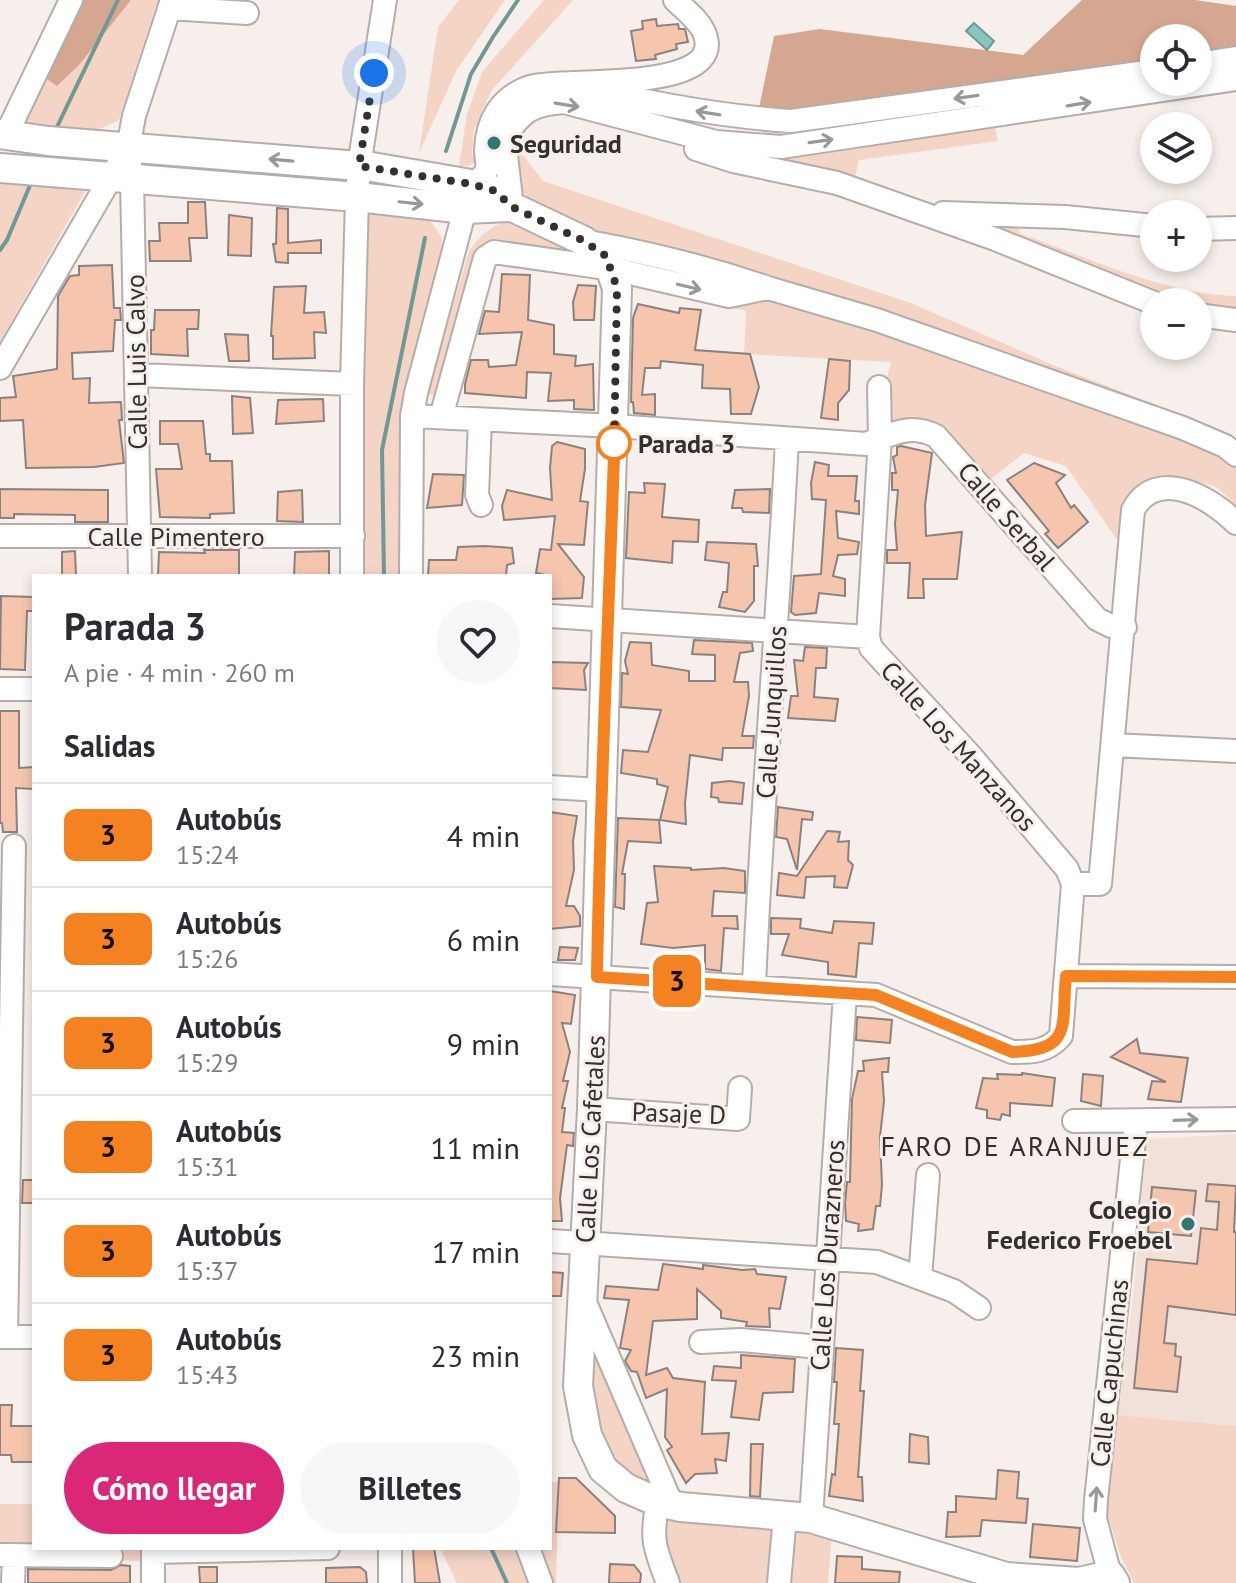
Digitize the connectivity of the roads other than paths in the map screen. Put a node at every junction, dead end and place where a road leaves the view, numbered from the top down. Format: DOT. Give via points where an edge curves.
graph roads {
  1 [pos="71,0"];
  2 [pos="385,0"];
  3 [pos="675,0"];
  4 [pos="171,4"];
  5 [pos="247,13"];
  6 [pos="1236,58"];
  7 [pos="1212,62"];
  8 [pos="1140,73"];
  9 [pos="1236,79"];
  10 [pos="570,84"];
  11 [pos="640,123"];
  12 [pos="3,134"];
  13 [pos="128,148"];
  14 [pos="359,166"];
  15 [pos="0,168"];
  16 [pos="121,178"];
  17 [pos="468,196"];
  18 [pos="357,197"];
  19 [pos="512,207"];
  20 [pos="921,212"];
  21 [pos="1140,225"];
  22 [pos="1236,228"];
  23 [pos="1212,229"];
  24 [pos="584,241"];
  25 [pos="613,269"];
  26 [pos="768,288"];
  27 [pos="1140,297"];
  28 [pos="1212,317"];
  29 [pos="1236,320"];
  30 [pos="0,368"];
  31 [pos="138,375"];
  32 [pos="352,384"];
  33 [pos="879,387"];
  34 [pos="412,416"];
  35 [pos="441,417"];
  36 [pos="480,420"];
  37 [pos="615,426"];
  38 [pos="880,438"];
  39 [pos="787,439"];
  40 [pos="1236,455"];
  41 [pos="481,505"];
  42 [pos="1236,523"];
  43 [pos="0,536"];
  44 [pos="353,536"];
  45 [pos="139,537"];
  46 [pos="140,574"];
  47 [pos="352,574"];
  48 [pos="411,574"];
  49 [pos="552,616"];
  50 [pos="609,620"];
  51 [pos="1125,627"];
  52 [pos="778,631"];
  53 [pos="868,637"];
  54 [pos="0,689"];
  55 [pos="32,689"];
  56 [pos="1113,745"];
  57 [pos="1236,751"];
  58 [pos="552,787"];
  59 [pos="600,790"];
  60 [pos="16,846"];
  61 [pos="1073,884"];
  62 [pos="552,974"];
  63 [pos="1066,976"];
  64 [pos="597,977"];
  65 [pos="1236,977"];
  66 [pos="754,985"];
  67 [pos="845,993"];
  68 [pos="740,1088"];
  69 [pos="592,1109"];
  70 [pos="15,1119"];
  71 [pos="1236,1119"];
  72 [pos="1074,1121"];
  73 [pos="1136,1121"];
  74 [pos="928,1175"];
  75 [pos="552,1241"];
  76 [pos="585,1242"];
  77 [pos="827,1257"];
  78 [pos="920,1278"];
  79 [pos="582,1296"];
  80 [pos="979,1308"];
  81 [pos="3,1337"];
  82 [pos="32,1337"];
  83 [pos="701,1342"];
  84 [pos="821,1347"];
  85 [pos="665,1504"];
  86 [pos="798,1517"];
  87 [pos="153,1550"];
  88 [pos="390,1550"];
  89 [pos="529,1550"];
  90 [pos="7,1555"];
  91 [pos="111,1556"];
  92 [pos="1112,1579"];
  93 [pos="1005,1580"];
  94 [pos="13,1583"];
  95 [pos="153,1583"];
  96 [pos="390,1583"];
  97 [pos="541,1583"];
  98 [pos="668,1583"];
  99 [pos="779,1583"];
  1 -- 12 [label="street"];
  2 -- 14 [label="street"];
  3 -- 10 [label="street" via="704,32 707,43 693,66 651,78"];
  4 -- 5 [label="street"];
  4 -- 13 [label="street"];
  6 -- 7 [label="street"];
  8 -- 10 [label="street, one-way" via="791,121 669,106"];
  11 -- 9 [label="street, one-way" via="716,142 781,147"];
  10 -- 17 [label="street" via="528,87 504,100 487,137 488,167"];
  19 -- 11 [label="street, one-way" via="504,138 524,113 541,103 564,102"];
  11 -- 20 [label="street" via="710,154 837,183"];
  12 -- 13 [label="main road"];
  14 -- 13 [label="main road, one-way"];
  13 -- 16 [label="street"];
  14 -- 17 [label="main road"];
  14 -- 18 [label="street"];
  15 -- 16 [label="main road"];
  16 -- 18 [label="main road"];
  16 -- 30 [label="street"];
  16 -- 31 [label="street, Calle Luis Calvo"];
  18 -- 17 [label="main road, one-way"];
  17 -- 19 [label="main road"];
  17 -- 34 [label="street"];
  18 -- 32 [label="street"];
  19 -- 24 [label="main road"];
  20 -- 21 [label="street"];
  20 -- 27 [label="street"];
  22 -- 23 [label="street"];
  24 -- 25 [label="main road" via="606,256"];
  24 -- 26 [label="street"];
  25 -- 26 [label="street, one-way" via="729,296"];
  25 -- 35 [label="street" via="504,252 485,258"];
  25 -- 37 [label="main road, Calle Los Cafetales"];
  26 -- 40 [label="street" via="877,320 1183,428"];
  28 -- 29 [label="street"];
  31 -- 32 [label="street"];
  31 -- 45 [label="street, Calle Luis Calvo"];
  32 -- 44 [label="street"];
  33 -- 38 [label="street, Calle Los Manzanos"];
  34 -- 35 [label="street, Calle Serbal"];
  34 -- 48 [label="street"];
  35 -- 36 [label="street, Calle Serbal"];
  36 -- 37 [label="street, Calle Serbal"];
  36 -- 41 [label="street"];
  37 -- 39 [label="street, Calle Serbal"];
  37 -- 50 [label="main road, Calle Los Cafetales"];
  38 -- 39 [label="street, Calle Serbal" via="866,444"];
  38 -- 51 [label="street, Calle Serbal" via="920,428 936,436 1097,619"];
  38 -- 53 [label="street, Calle Los Manzanos"];
  39 -- 52 [label="street, Calle Junquillos"];
  42 -- 51 [label="street" via="1187,491 1165,488 1140,498 1133,510 1128,551"];
  43 -- 45 [label="street, Calle Pimentero"];
  44 -- 45 [label="street, Calle Pimentero"];
  44 -- 47 [label="street"];
  45 -- 46 [label="street, Calle Luis Calvo"];
  49 -- 50 [label="street"];
  50 -- 52 [label="street"];
  50 -- 59 [label="main road, Calle Los Cafetales"];
  51 -- 56 [label="street"];
  52 -- 53 [label="street"];
  52 -- 66 [label="street, Calle Junquillos"];
  53 -- 61 [label="street, Calle Los Manzanos" via="871,648 1067,869"];
  54 -- 55 [label="street"];
  56 -- 57 [label="street"];
  56 -- 61 [label="street" via="1100,884"];
  58 -- 59 [label="street"];
  59 -- 64 [label="main road, Calle Los Cafetales"];
  60 -- 70 [label="street"];
  61 -- 63 [label="street"];
  62 -- 64 [label="street"];
  63 -- 65 [label="street"];
  63 -- 67 [label="street" via="1061,1036 1035,1051 1012,1052 876,995"];
  64 -- 66 [label="street"];
  64 -- 69 [label="main road, Calle Los Cafetales"];
  66 -- 67 [label="street"];
  67 -- 77 [label="street, Calle Los Durazneros"];
  68 -- 69 [label="street, Pasaje D" via="738,1119"];
  69 -- 76 [label="main road, Calle Los Cafetales"];
  70 -- 81 [label="street"];
  73 -- 71 [label="street, one-way"];
  72 -- 73 [label="street"];
  92 -- 73 [label="street, Calle Capuchinas, one-way" via="1095,1519"];
  74 -- 78 [label="street"];
  75 -- 76 [label="street"];
  76 -- 77 [label="street"];
  76 -- 79 [label="main road, Calle Los Cafetales"];
  77 -- 78 [label="street" via="877,1262"];
  77 -- 84 [label="street, Calle Los Durazneros"];
  78 -- 80 [label="street"];
  79 -- 85 [label="street"];
  79 -- 85 [label="main road, Calle Los Cafetales" via="578,1386 587,1435 603,1469 626,1488"];
  81 -- 82 [label="street"];
  83 -- 84 [label="street"];
  84 -- 86 [label="street, Calle Los Durazneros"];
  85 -- 86 [label="main road, Calle Los Cafetales"];
  85 -- 98 [label="street" via="653,1540"];
  86 -- 93 [label="main road, Calle Los Cafetales"];
  86 -- 99 [label="street, Calle Los Durazneros"];
  87 -- 95 [label="street"];
  88 -- 96 [label="street"];
  89 -- 97 [label="street"];
  90 -- 91 [label="street"];
  90 -- 94 [label="street"];
  92 -- 93 [label="main road, Calle Los Cafetales"];
}
